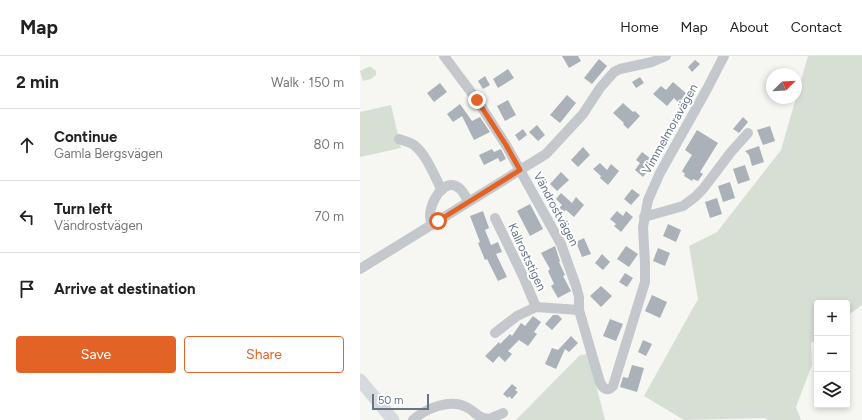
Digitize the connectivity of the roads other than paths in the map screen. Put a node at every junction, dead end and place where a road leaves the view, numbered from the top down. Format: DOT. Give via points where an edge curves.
graph roads {
  1 [pos="444,56"];
  2 [pos="666,56"];
  3 [pos="724,56"];
  4 [pos="748,133"];
  5 [pos="399,140"];
  6 [pos="520,170"];
  7 [pos="442,190"];
  8 [pos="468,201"];
  9 [pos="644,217"];
  10 [pos="495,218"];
  11 [pos="432,225"];
  12 [pos="360,269"];
  13 [pos="536,307"];
  14 [pos="579,310"];
  15 [pos="495,333"];
  16 [pos="360,380"];
  17 [pos="607,390"];
  18 [pos="503,413"];
  19 [pos="393,420"];
  20 [pos="413,420"];
  1 -- 6 [label="street, Vändrostvägen" via="477,100"];
  2 -- 6 [label="street" via="614,72 583,114 550,151"];
  3 -- 9 [label="street, Vimmelmoravägen" via="711,84 660,173 648,200"];
  4 -- 9 [label="street" via="695,197 683,206"];
  5 -- 7 [label="street" via="415,146"];
  6 -- 8 [label="street"];
  6 -- 14 [label="street, Vändrostvägen" via="561,244 576,286"];
  7 -- 8 [label="street" via="452,185 459,188"];
  7 -- 11 [label="street" via="432,205"];
  8 -- 11 [label="street"];
  9 -- 17 [label="street, Vimmelmoravägen" via="645,282 613,386"];
  10 -- 13 [label="street, Kallroststigen"];
  11 -- 12 [label="street"];
  13 -- 14 [label="street, Kallroststigen"];
  13 -- 15 [label="street, Kallroststigen" via="517,316"];
  14 -- 17 [label="street, Vändrostvägen" via="601,386"];
  16 -- 19 [label="main road"];
  18 -- 20 [label="street" via="489,419 477,416 469,408 459,404 423,412"];
}
